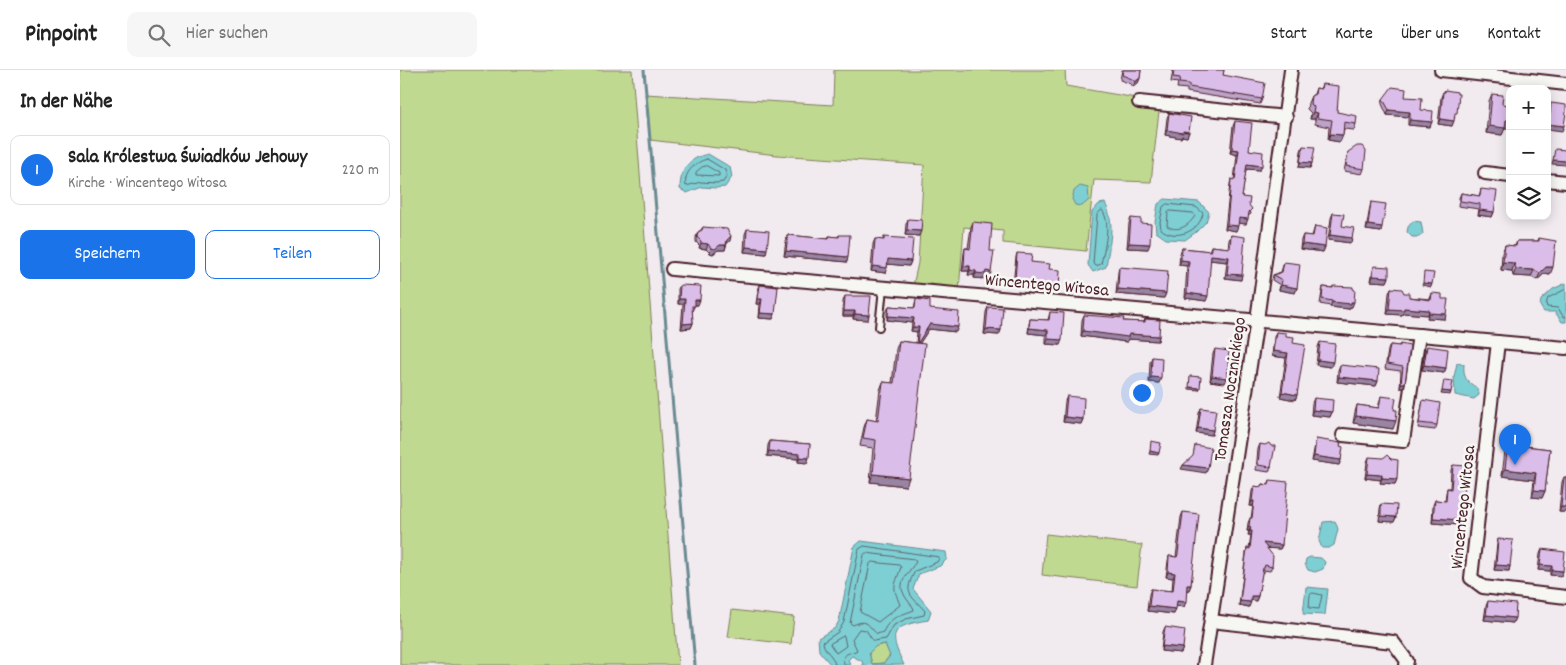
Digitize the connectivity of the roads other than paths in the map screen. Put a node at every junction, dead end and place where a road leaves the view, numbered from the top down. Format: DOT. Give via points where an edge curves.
graph roads {
  1 [pos="1291,70"];
  2 [pos="1441,70"];
  3 [pos="1566,84"];
  4 [pos="1140,102"];
  5 [pos="1286,117"];
  6 [pos="1485,173"];
  7 [pos="1506,176"];
  8 [pos="1551,180"];
  9 [pos="1566,182"];
  10 [pos="672,269"];
  11 [pos="882,288"];
  12 [pos="1257,320"];
  13 [pos="879,327"];
  14 [pos="1420,335"];
  15 [pos="1498,342"];
  16 [pos="1566,348"];
  17 [pos="1343,435"];
  18 [pos="1566,597"];
  19 [pos="1211,621"];
  20 [pos="1204,665"];
  21 [pos="1406,665"];
  1 -- 5 [label="street, Tomasza Nocznickiego"];
  2 -- 3 [label="street"];
  4 -- 5 [label="street"];
  5 -- 12 [label="street, Tomasza Nocznickiego"];
  6 -- 7 [label="street"];
  8 -- 9 [label="street"];
  10 -- 11 [label="street, Wincentego Witosa"];
  11 -- 12 [label="street, Wincentego Witosa"];
  11 -- 13 [label="lane"];
  12 -- 14 [label="street, Wincentego Witosa"];
  12 -- 19 [label="street, Tomasza Nocznickiego"];
  14 -- 15 [label="street, Wincentego Witosa"];
  14 -- 17 [label="street" via="1403,441"];
  15 -- 16 [label="street, Wincentego Witosa"];
  15 -- 18 [label="street, Wincentego Witosa" via="1471,578 1483,587"];
  19 -- 20 [label="street, Tomasza Nocznickiego"];
  19 -- 21 [label="street" via="1393,642 1407,661"];
}
